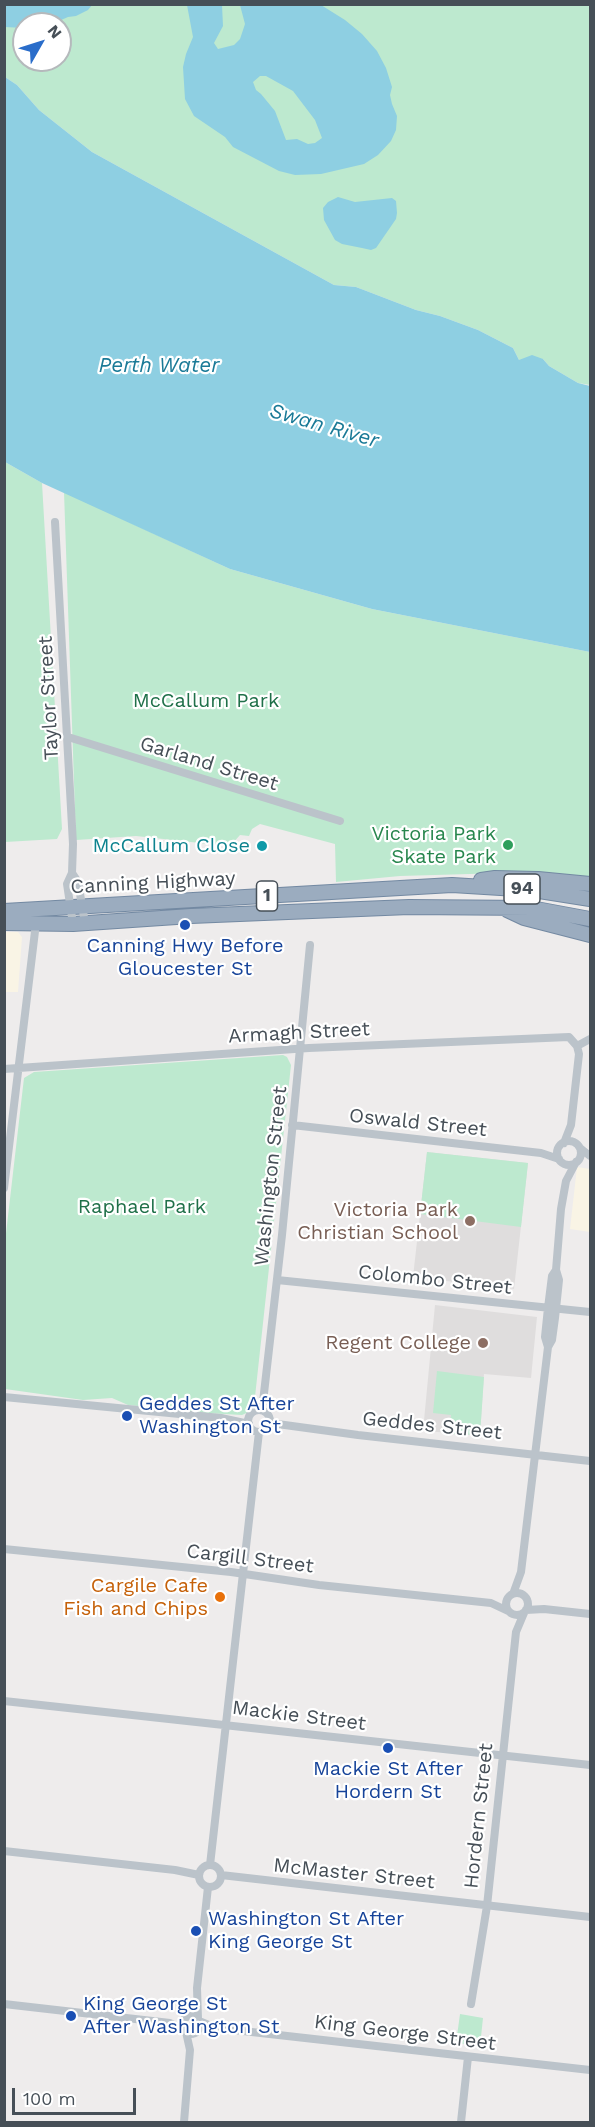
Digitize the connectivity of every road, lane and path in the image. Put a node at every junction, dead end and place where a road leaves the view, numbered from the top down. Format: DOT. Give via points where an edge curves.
graph roads {
  1 [pos="55,522"];
  2 [pos="68,737"];
  3 [pos="340,821"];
  4 [pos="591,884"];
  5 [pos="452,885"];
  6 [pos="591,899"];
  7 [pos="76,907"];
  8 [pos="499,907"];
  9 [pos="4,911"];
  10 [pos="591,919"];
  11 [pos="4,922"];
  12 [pos="36,923"];
  13 [pos="79,924"];
  14 [pos="591,936"];
  15 [pos="310,945"];
  16 [pos="591,1039"];
  17 [pos="577,1046"];
  18 [pos="301,1048"];
  19 [pos="19,1068"];
  20 [pos="4,1069"];
  21 [pos="292,1125"];
  22 [pos="571,1125"];
  23 [pos="561,1145"];
  24 [pos="578,1146"];
  25 [pos="541,1153"];
  26 [pos="591,1158"];
  27 [pos="561,1160"];
  28 [pos="577,1162"];
  29 [pos="566,1181"];
  30 [pos="4,1188"];
  31 [pos="277,1280"];
  32 [pos="552,1309"];
  33 [pos="591,1312"];
  34 [pos="4,1397"];
  35 [pos="260,1410"];
  36 [pos="251,1414"];
  37 [pos="220,1418"];
  38 [pos="270,1423"];
  39 [pos="249,1424"];
  40 [pos="259,1432"];
  41 [pos="535,1454"];
  42 [pos="591,1461"];
  43 [pos="4,1549"];
  44 [pos="521,1572"];
  45 [pos="243,1574"];
  46 [pos="510,1596"];
  47 [pos="526,1598"];
  48 [pos="491,1603"];
  49 [pos="544,1609"];
  50 [pos="525,1612"];
  51 [pos="511,1613"];
  52 [pos="591,1614"];
  53 [pos="516,1632"];
  54 [pos="4,1701"];
  55 [pos="227,1724"];
  56 [pos="502,1755"];
  57 [pos="591,1765"];
  58 [pos="4,1851"];
  59 [pos="210,1865"];
  60 [pos="199,1875"];
  61 [pos="221,1875"];
  62 [pos="208,1887"];
  63 [pos="487,1906"];
  64 [pos="591,1917"];
  65 [pos="196,2002"];
  66 [pos="4,2004"];
  67 [pos="471,2004"];
  68 [pos="185,2018"];
  69 [pos="199,2020"];
  70 [pos="170,2023"];
  71 [pos="216,2028"];
  72 [pos="190,2032"];
  73 [pos="468,2057"];
  74 [pos="591,2070"];
  75 [pos="184,2122"];
  76 [pos="460,2122"];
  1 -- 2 [label="street, Taylor Street"];
  2 -- 3 [label="street, Garland Street"];
  2 -- 7 [label="street, Taylor Street" via="73,844 72,873 67,884"];
  4 -- 5 [label="highway" via="495,878"];
  5 -- 6 [label="highway, Canning Highway / 94" via="533,890"];
  5 -- 7 [label="highway, Canning Highway / 1"];
  7 -- 9 [label="highway, Canning Highway / 1"];
  7 -- 13 [label="street, Taylor Street"];
  8 -- 10 [label="highway, Canning Highway / 1" via="531,908"];
  8 -- 13 [label="highway, Canning Highway / 1" via="333,909"];
  8 -- 14 [label="highway"];
  11 -- 12 [label="highway, Canning Highway / 1"];
  12 -- 13 [label="highway, Canning Highway / 1"];
  12 -- 19 [label="street"];
  15 -- 18 [label="street, Washington Street"];
  16 -- 17 [label="street"];
  17 -- 18 [label="street, Armagh Street" via="569,1037 562,1036"];
  17 -- 22 [label="street"];
  18 -- 19 [label="street, Armagh Street"];
  18 -- 21 [label="street, Washington Street"];
  19 -- 20 [label="street, Armagh Street"];
  19 -- 30 [label="street"];
  21 -- 25 [label="street, Oswald Street"];
  21 -- 31 [label="street, Washington Street"];
  22 -- 23 [label="street"];
  22 -- 24 [label="street"];
  23 -- 24 [label="street" via="571,1142"];
  23 -- 25 [label="street, Oswald Street"];
  23 -- 27 [label="street" via="557,1154"];
  24 -- 26 [label="street"];
  24 -- 28 [label="street" via="581,1156"];
  25 -- 27 [label="street, Oswald Street"];
  26 -- 28 [label="street"];
  27 -- 28 [label="street" via="568,1165"];
  27 -- 29 [label="street"];
  28 -- 29 [label="street"];
  29 -- 32 [label="street"];
  31 -- 32 [label="street, Colombo Street"];
  31 -- 35 [label="street, Washington Street"];
  32 -- 33 [label="street, Colombo Street"];
  32 -- 41 [label="street" via="552,1340"];
  34 -- 37 [label="street"];
  35 -- 36 [label="street"];
  35 -- 38 [label="street" via="268,1414"];
  36 -- 37 [label="street"];
  36 -- 39 [label="street"];
  37 -- 39 [label="street"];
  38 -- 40 [label="street" via="265,1431"];
  38 -- 41 [label="street, Geddes Street"];
  39 -- 40 [label="street"];
  40 -- 45 [label="street"];
  41 -- 42 [label="street, Geddes Street"];
  41 -- 44 [label="street"];
  43 -- 45 [label="street, Cargill Street"];
  44 -- 46 [label="street"];
  44 -- 47 [label="street"];
  45 -- 48 [label="street, Cargill Street"];
  45 -- 55 [label="street"];
  46 -- 47 [label="street" via="518,1593"];
  46 -- 48 [label="street, Cargill Street"];
  46 -- 51 [label="street" via="506,1605"];
  47 -- 49 [label="street"];
  47 -- 50 [label="street"];
  48 -- 51 [label="street, Cargill Street"];
  49 -- 50 [label="street"];
  49 -- 52 [label="street"];
  50 -- 51 [label="street"];
  50 -- 53 [label="street, Hordern Street"];
  51 -- 53 [label="street, Hordern Street"];
  53 -- 56 [label="street, Hordern Street"];
  54 -- 55 [label="street, Mackie Street"];
  55 -- 56 [label="street, Mackie Street"];
  55 -- 59 [label="street"];
  56 -- 57 [label="street, Mackie Street"];
  56 -- 63 [label="street, Hordern Street"];
  58 -- 60 [label="street"];
  59 -- 60 [label="street" via="202,1868"];
  59 -- 61 [label="street" via="218,1868"];
  60 -- 62 [label="street"];
  61 -- 62 [label="street" via="219,1883"];
  61 -- 63 [label="street, McMaster Street"];
  62 -- 65 [label="street"];
  63 -- 64 [label="street, McMaster Street"];
  63 -- 67 [label="street, Hordern Street"];
  65 -- 68 [label="street"];
  65 -- 69 [label="street"];
  66 -- 70 [label="street"];
  68 -- 69 [label="street" via="193,2016"];
  68 -- 70 [label="street"];
  68 -- 72 [label="street" via="182,2024"];
  69 -- 71 [label="street, King George Street"];
  69 -- 72 [label="street" via="200,2027"];
  70 -- 72 [label="street"];
  71 -- 72 [label="street, King George Street"];
  71 -- 73 [label="street, King George Street"];
  72 -- 75 [label="street"];
  73 -- 74 [label="street, King George Street"];
  73 -- 76 [label="street"];
}
